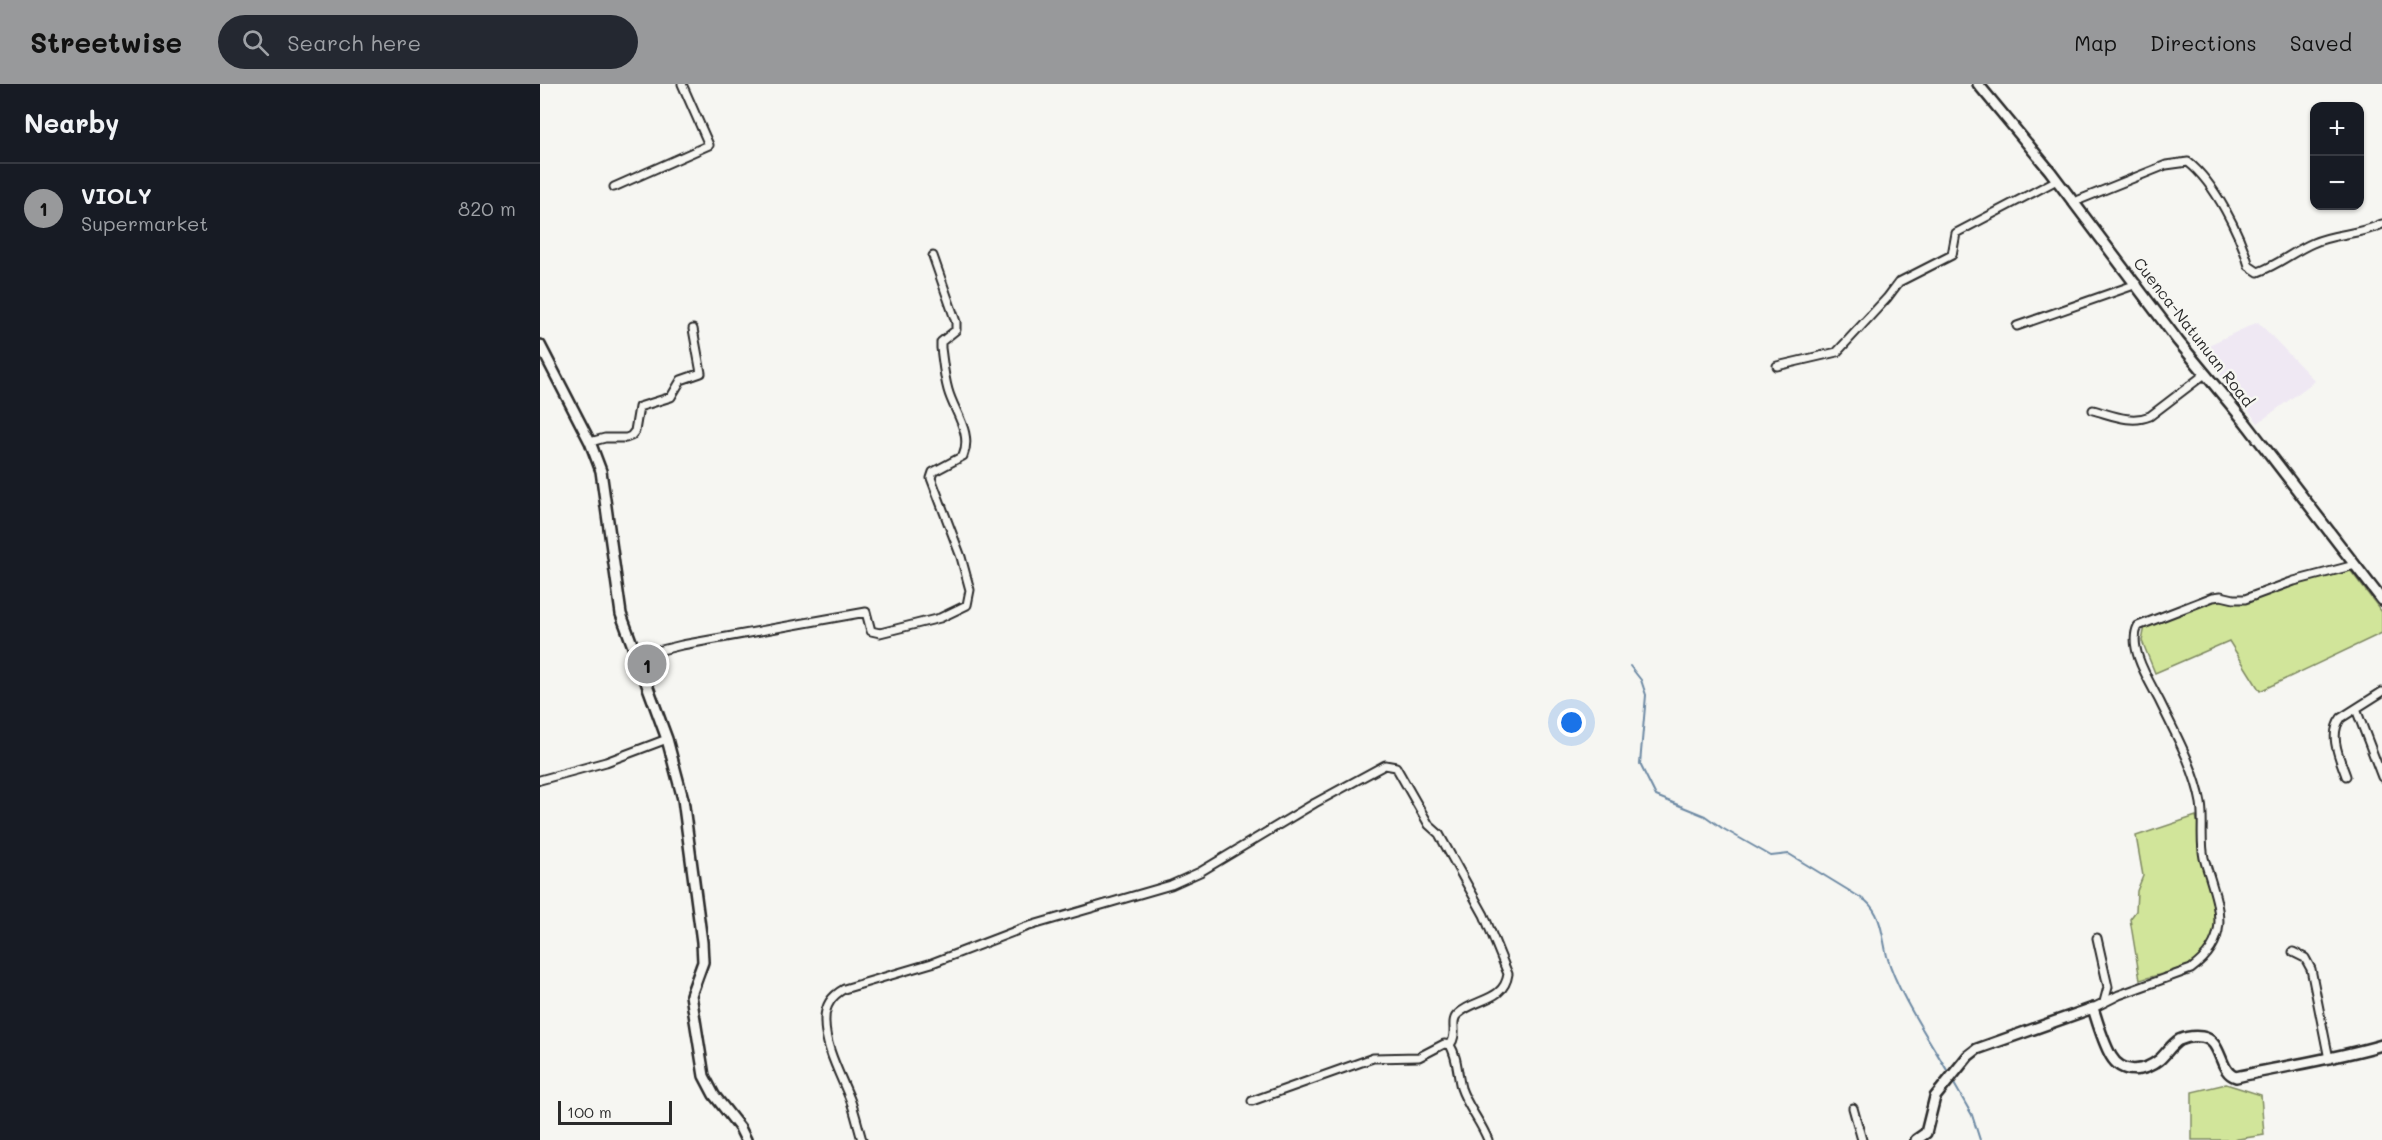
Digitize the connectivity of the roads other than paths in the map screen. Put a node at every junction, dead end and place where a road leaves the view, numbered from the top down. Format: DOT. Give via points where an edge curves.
graph roads {
  1 [pos="682,84"];
  2 [pos="1978,84"];
  3 [pos="2057,180"];
  4 [pos="614,187"];
  5 [pos="2074,202"];
  6 [pos="2382,224"];
  7 [pos="933,256"];
  8 [pos="2137,284"];
  9 [pos="2016,326"];
  10 [pos="693,329"];
  11 [pos="540,345"];
  12 [pos="1777,366"];
  13 [pos="2205,374"];
  14 [pos="2093,410"];
  15 [pos="590,442"];
  16 [pos="2355,565"];
  17 [pos="2382,600"];
  18 [pos="637,656"];
  19 [pos="2382,692"];
  20 [pos="2356,709"];
  21 [pos="667,739"];
  22 [pos="2346,776"];
  23 [pos="2382,777"];
  24 [pos="540,780"];
  25 [pos="2097,938"];
  26 [pos="2293,952"];
  27 [pos="2104,1002"];
  28 [pos="2092,1008"];
  29 [pos="1450,1045"];
  30 [pos="2382,1045"];
  31 [pos="2329,1059"];
  32 [pos="1252,1101"];
  33 [pos="1853,1108"];
  34 [pos="746,1140"];
  35 [pos="862,1140"];
  36 [pos="1488,1140"];
  37 [pos="1862,1140"];
  38 [pos="1916,1140"];
  1 -- 4 [label="street" via="709,145"];
  2 -- 3 [label="street, Cuenca-Natunuan Road"];
  3 -- 5 [label="street, Cuenca-Natunuan Road"];
  3 -- 12 [label="street" via="1956,233 1952,255 1899,282 1837,352"];
  5 -- 6 [label="street" via="2166,165 2188,162 2202,173 2242,240 2249,266 2258,272 2315,242 2364,232"];
  5 -- 8 [label="street, Cuenca-Natunuan Road"];
  7 -- 18 [label="street" via="956,322 956,330 941,342 941,348 947,389 963,425 967,448 963,456 933,472 931,478 961,557 970,590 967,606 940,618 880,633 871,631 866,612"];
  8 -- 9 [label="street"];
  8 -- 13 [label="street, Cuenca-Natunuan Road"];
  10 -- 15 [label="street" via="701,373 681,380 671,398 639,407 631,436"];
  11 -- 15 [label="street"];
  13 -- 14 [label="street" via="2142,419"];
  13 -- 16 [label="street, Cuenca-Natunuan Road"];
  15 -- 18 [label="street" via="601,471 621,614"];
  16 -- 17 [label="street, Cuenca-Natunuan Road"];
  16 -- 27 [label="street" via="2245,599 2213,597 2138,626 2134,633 2145,676 2199,794 2202,846 2219,908 2219,927 2214,944 2192,969"];
  18 -- 21 [label="street"];
  19 -- 20 [label="street"];
  20 -- 22 [label="street" via="2341,718 2335,729"];
  20 -- 23 [label="street"];
  21 -- 24 [label="street" via="606,762"];
  21 -- 34 [label="street" via="683,799 702,942 703,962 691,994 704,1076"];
  25 -- 27 [label="street" via="2108,987"];
  26 -- 31 [label="street" via="2305,958 2311,969"];
  27 -- 28 [label="street"];
  28 -- 31 [label="street" via="2110,1055 2116,1063 2131,1070 2141,1070 2158,1061 2180,1040 2190,1036 2213,1042 2229,1072 2236,1077"];
  28 -- 38 [label="street" via="1977,1049 1940,1090 1926,1133"];
  29 -- 32 [label="street" via="1444,1044 1419,1057 1373,1058"];
  29 -- 35 [label="street" via="1458,1014 1494,997 1508,974 1484,915 1439,834 1429,825 1396,766 1385,765 1171,885 1026,927 932,963 844,988 828,1003 825,1019 832,1054"];
  29 -- 36 [label="street" via="1455,1052 1462,1090"];
  30 -- 31 [label="street"];
  33 -- 37 [label="street"];
}
